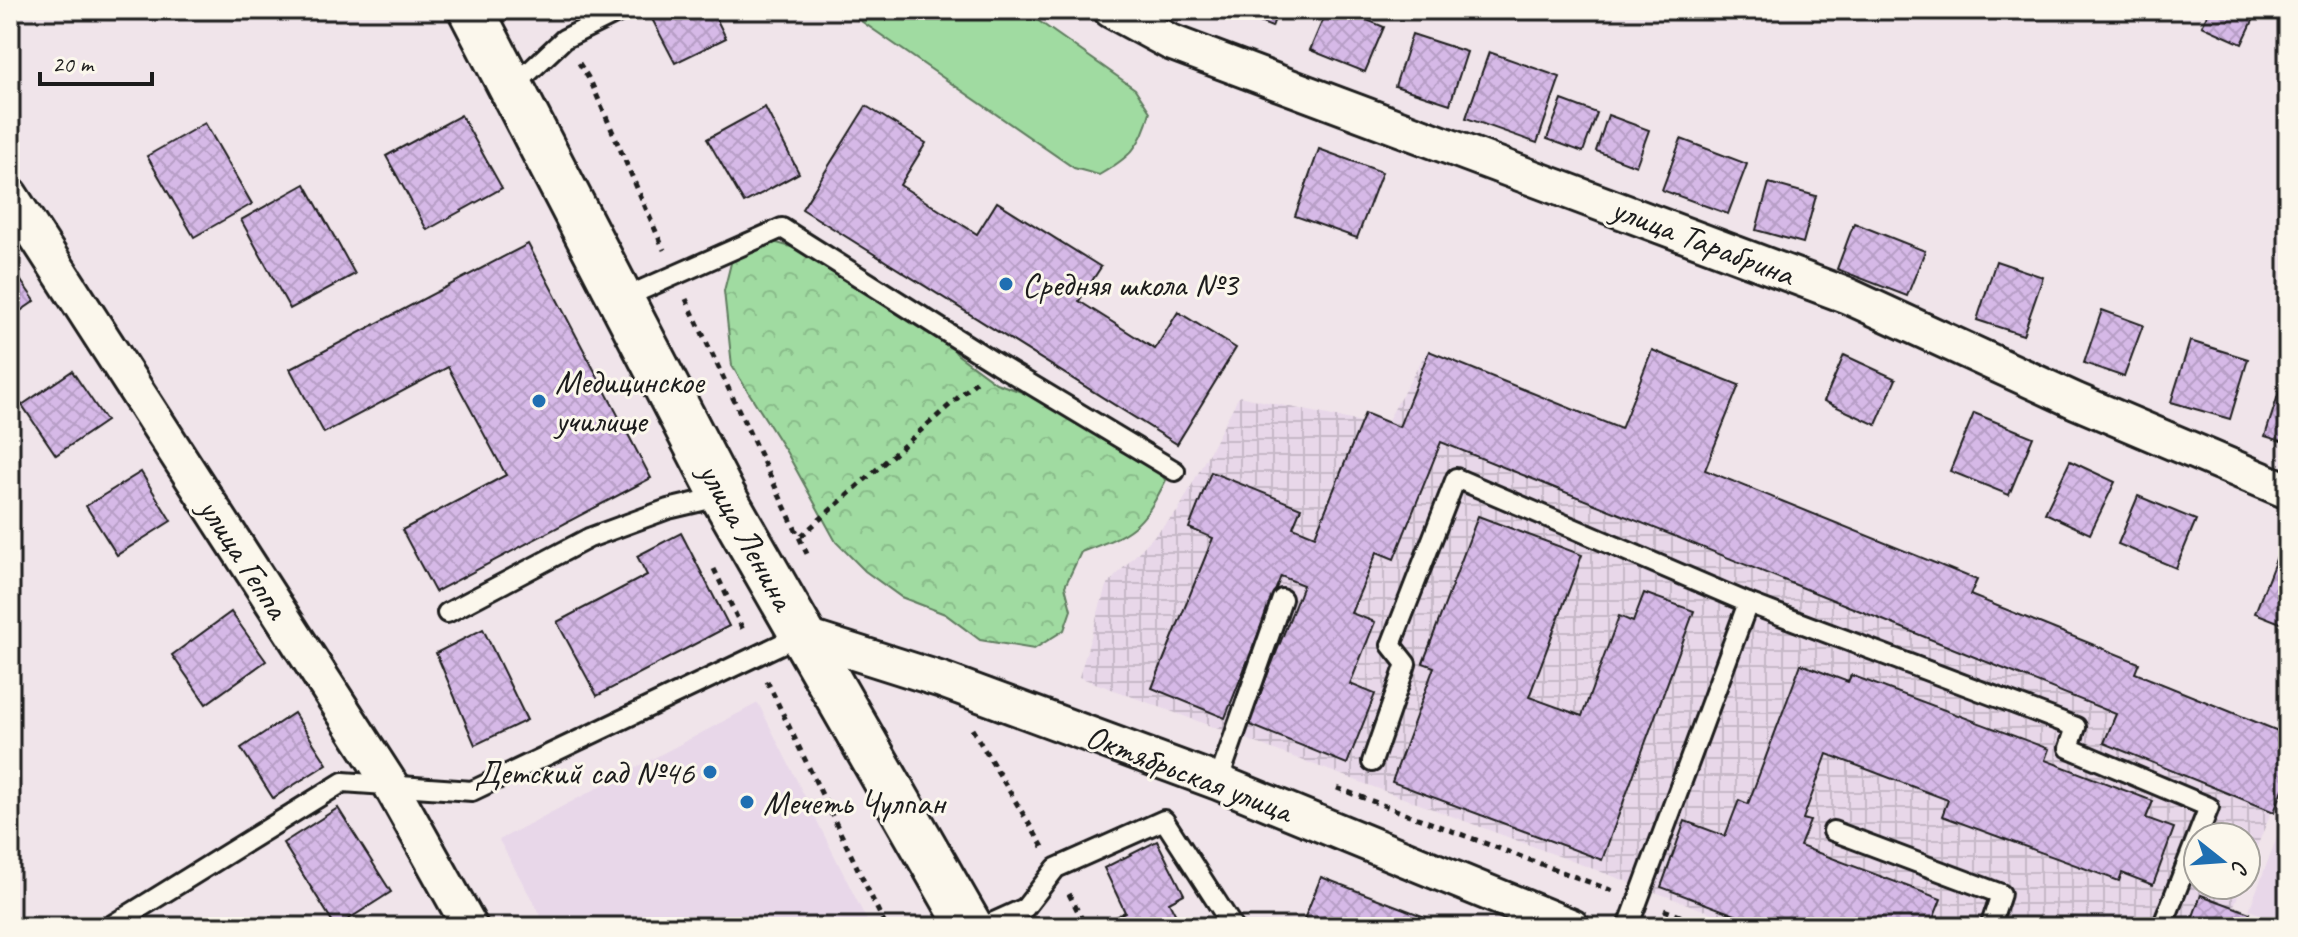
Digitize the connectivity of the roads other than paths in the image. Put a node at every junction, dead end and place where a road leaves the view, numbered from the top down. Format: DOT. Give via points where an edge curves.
graph roads {
  1 [pos="471,10"];
  2 [pos="623,10"];
  3 [pos="1111,10"];
  4 [pos="511,89"];
  5 [pos="10,195"];
  6 [pos="19,230"];
  7 [pos="621,299"];
  8 [pos="1175,471"];
  9 [pos="2288,491"];
  10 [pos="723,496"];
  11 [pos="1282,599"];
  12 [pos="1748,603"];
  13 [pos="447,613"];
  14 [pos="800,635"];
  15 [pos="1372,762"];
  16 [pos="1218,782"];
  17 [pos="390,784"];
  18 [pos="1833,831"];
  19 [pos="109,927"];
  20 [pos="470,927"];
  21 [pos="970,927"];
  22 [pos="983,927"];
  23 [pos="1233,927"];
  24 [pos="1572,927"];
  25 [pos="1628,927"];
  26 [pos="1990,927"];
  27 [pos="2162,927"];
  1 -- 4 [label="main road, улица Ленина"];
  2 -- 4 [label="lane" via="564,39"];
  3 -- 9 [label="street, улица Тарабрина" via="1170,42 1848,296"];
  4 -- 7 [label="main road, улица Ленина"];
  5 -- 6 [label="street, улица Геппа"];
  6 -- 17 [label="street, улица Геппа"];
  7 -- 8 [label="lane" via="782,228"];
  7 -- 10 [label="main road, улица Ленина"];
  10 -- 13 [label="lane" via="668,509 589,538"];
  10 -- 14 [label="main road, улица Ленина"];
  11 -- 16 [label="lane"];
  12 -- 15 [label="lane" via="1456,478 1391,645 1406,664"];
  12 -- 25 [label="lane"];
  12 -- 27 [label="lane" via="2076,727 2069,748 2209,807"];
  14 -- 16 [label="street, Октябрьская улица" via="942,680"];
  14 -- 17 [label="lane" via="472,791"];
  14 -- 21 [label="main road, улица Ленина"];
  16 -- 24 [label="street, Октябрьская улица"];
  17 -- 19 [label="lane" via="343,782"];
  17 -- 20 [label="street, улица Геппа"];
  18 -- 26 [label="lane" via="2001,894"];
  22 -- 23 [label="lane" via="1025,908 1056,868 1164,820"];
}
